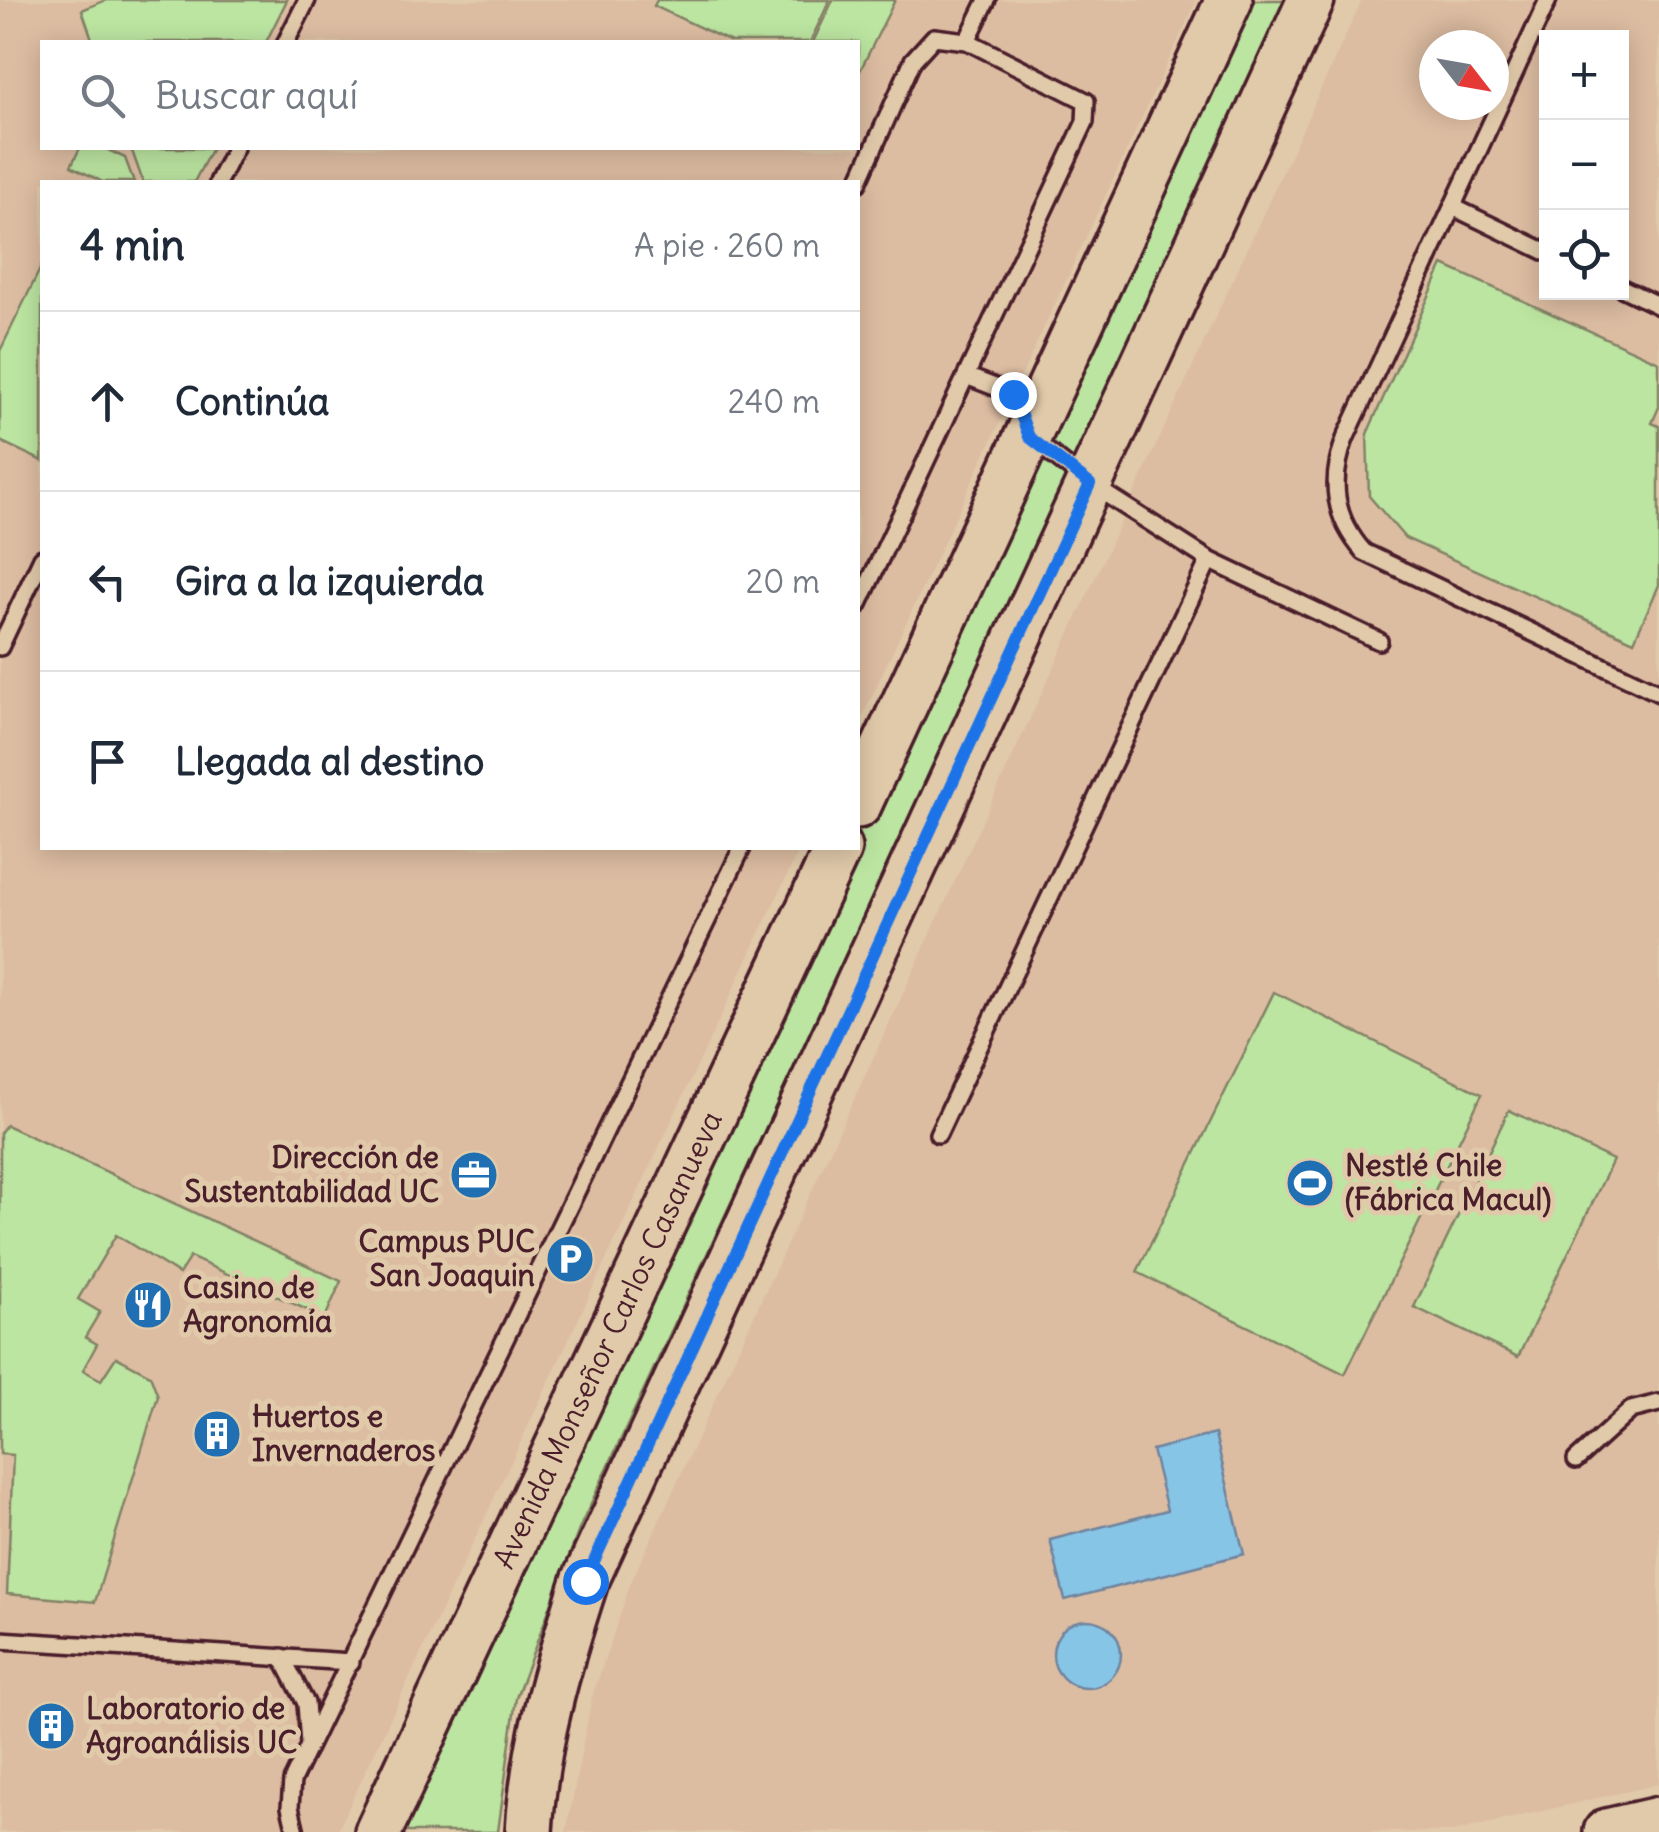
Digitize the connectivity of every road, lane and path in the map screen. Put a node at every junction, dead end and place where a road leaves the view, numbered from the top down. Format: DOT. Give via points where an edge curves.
graph roads {
  1 [pos="306,0"];
  2 [pos="987,0"];
  3 [pos="1228,0"];
  4 [pos="1311,0"];
  5 [pos="1548,0"];
  6 [pos="287,40"];
  7 [pos="967,40"];
  8 [pos="234,150"];
  9 [pos="219,180"];
  10 [pos="859,180"];
  11 [pos="1453,207"];
  12 [pos="1539,249"];
  13 [pos="1629,291"];
  14 [pos="1659,306"];
  15 [pos="966,376"];
  16 [pos="1029,437"];
  17 [pos="1090,484"];
  18 [pos="1209,560"];
  19 [pos="40,562"];
  20 [pos="860,602"];
  21 [pos="1379,641"];
  22 [pos="0,646"];
  23 [pos="1659,693"];
  24 [pos="860,801"];
  25 [pos="741,850"];
  26 [pos="837,850"];
  27 [pos="938,1134"];
  28 [pos="1659,1403"];
  29 [pos="1576,1460"];
  30 [pos="0,1640"];
  31 [pos="282,1658"];
  32 [pos="351,1662"];
  33 [pos="309,1748"];
  34 [pos="1659,1820"];
  35 [pos="296,1832"];
  36 [pos="378,1832"];
  37 [pos="529,1832"];
  38 [pos="1608,1832"];
  1 -- 6 [label="lane"];
  2 -- 7 [label="lane"];
  3 -- 16 [label="main road"];
  4 -- 17 [label="main road"];
  5 -- 11 [label="lane"];
  7 -- 10 [label="lane" via="926,41"];
  7 -- 15 [label="lane" via="1072,90 1089,113"];
  8 -- 9 [label="lane"];
  11 -- 12 [label="lane"];
  11 -- 23 [label="lane" via="1345,439 1335,476 1338,511 1364,552"];
  13 -- 14 [label="lane"];
  15 -- 16 [label="lane" via="1013,394"];
  15 -- 20 [label="lane"];
  16 -- 17 [label="lane"];
  16 -- 24 [label="main road"];
  17 -- 18 [label="lane"];
  17 -- 37 [label="main road" via="585,1581 553,1679"];
  18 -- 21 [label="lane"];
  18 -- 27 [label="lane"];
  19 -- 22 [label="lane"];
  25 -- 32 [label="lane"];
  26 -- 36 [label="main road, Avenida Monseñor Carlos Casanueva"];
  28 -- 29 [label="lane" via="1632,1410"];
  30 -- 31 [label="lane"];
  31 -- 32 [label="lane"];
  31 -- 33 [label="lane" via="306,1703"];
  32 -- 33 [label="lane"];
  33 -- 35 [label="lane" via="292,1781"];
  34 -- 38 [label="main road"];
}
